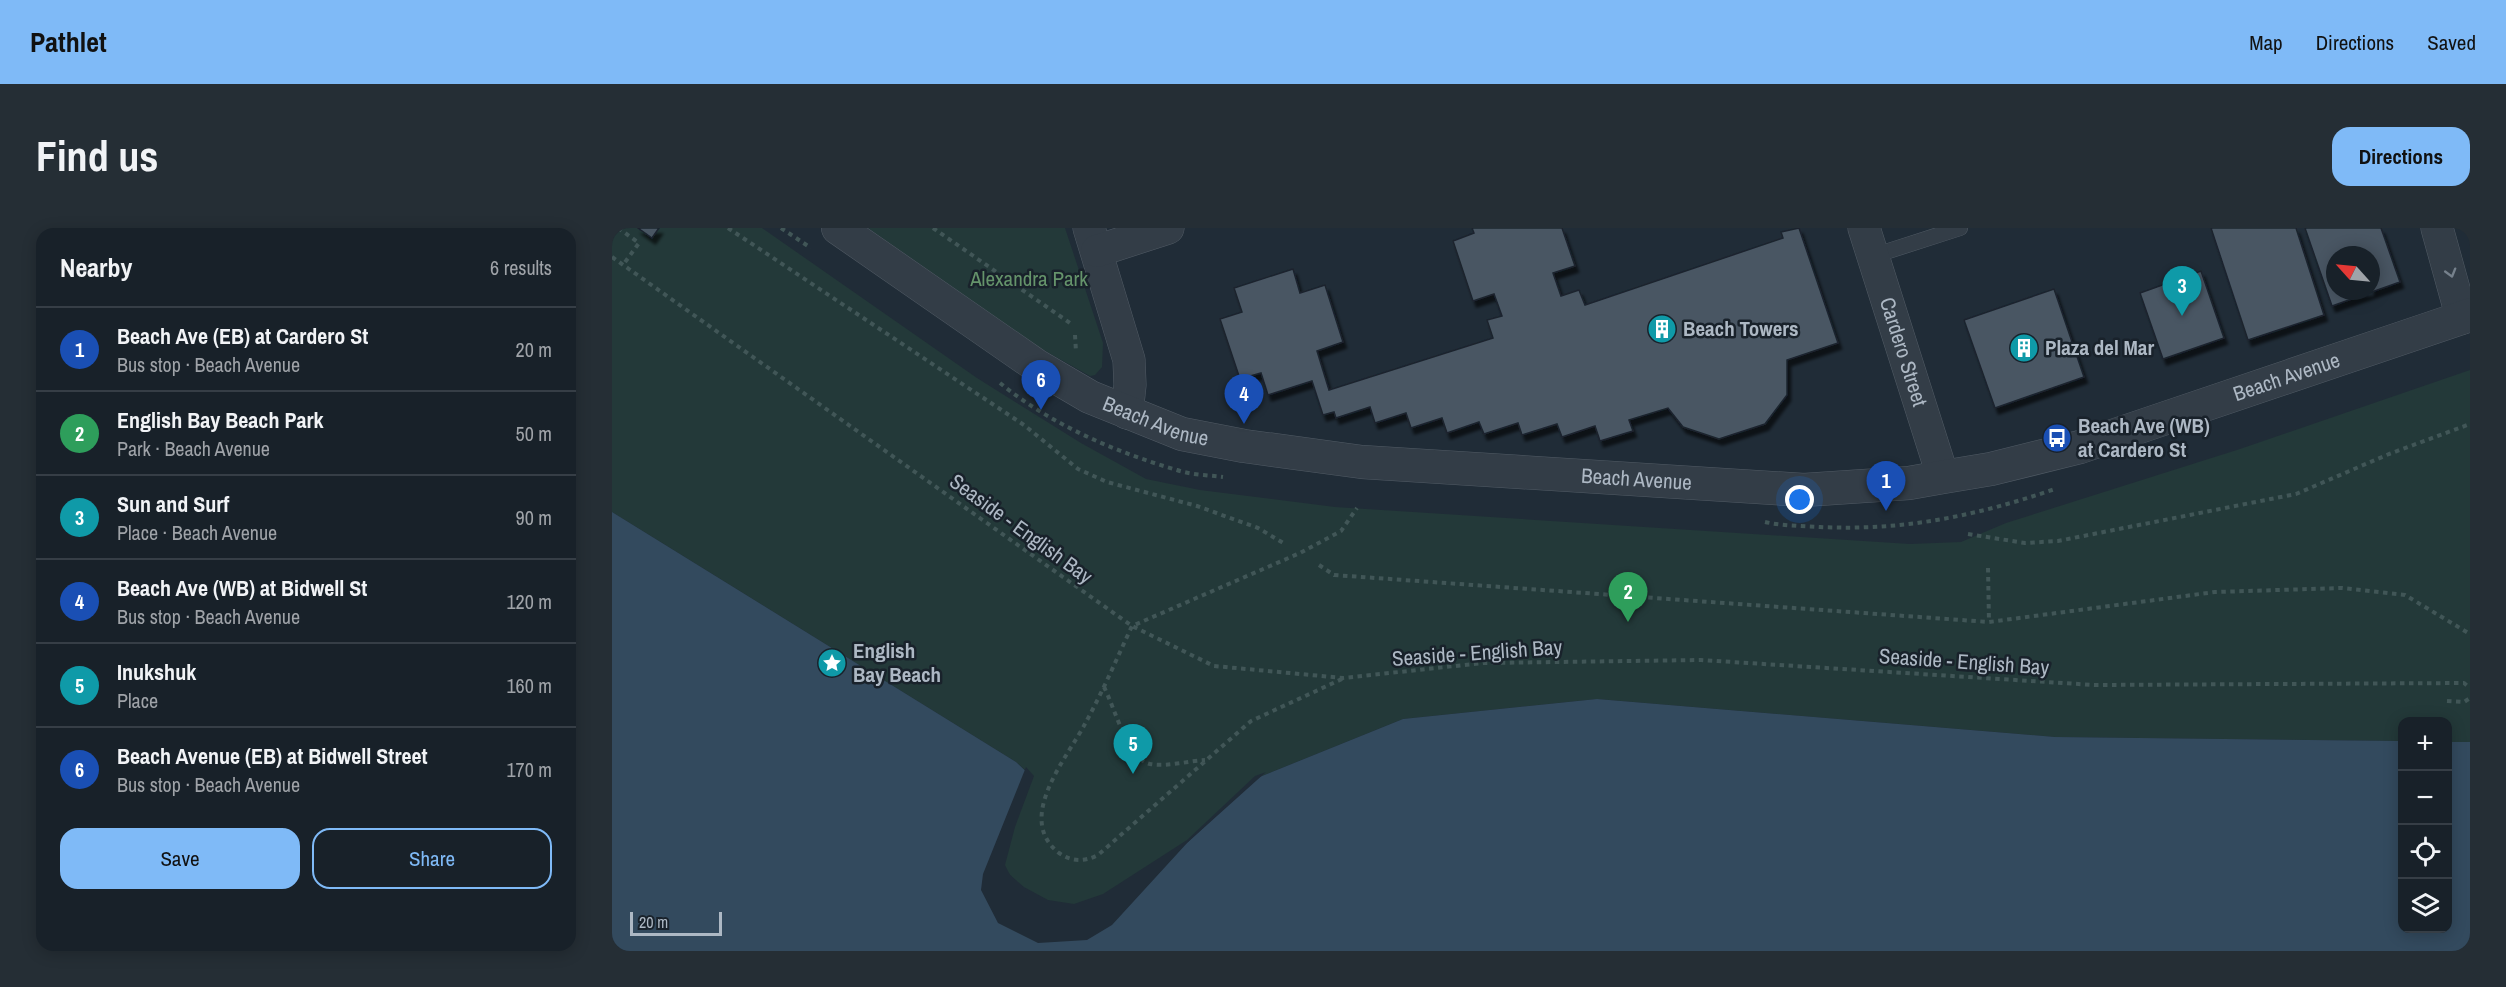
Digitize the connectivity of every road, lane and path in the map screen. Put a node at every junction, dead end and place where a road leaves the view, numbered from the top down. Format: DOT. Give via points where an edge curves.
graph roads {
  1 [pos="618,228"];
  2 [pos="728,228"];
  3 [pos="838,228"];
  4 [pos="933,228"];
  5 [pos="1168,228"];
  6 [pos="1960,228"];
  7 [pos="2438,228"];
  8 [pos="1093,240"];
  9 [pos="1869,242"];
  10 [pos="612,257"];
  11 [pos="623,265"];
  12 [pos="2466,316"];
  13 [pos="1070,323"];
  14 [pos="1127,413"];
  15 [pos="2470,424"];
  16 [pos="1943,477"];
  17 [pos="2001,507"];
  18 [pos="1357,508"];
  19 [pos="1923,524"];
  20 [pos="1968,534"];
  21 [pos="1286,544"];
  22 [pos="1319,565"];
  23 [pos="1988,568"];
  24 [pos="1989,622"];
  25 [pos="1132,626"];
  26 [pos="2470,634"];
  27 [pos="1343,678"];
  28 [pos="1103,687"];
  29 [pos="2470,688"];
  30 [pos="2470,698"];
  31 [pos="2447,701"];
  32 [pos="1206,759"];
  1 -- 11 [label="path" via="639,243"];
  2 -- 21 [label="path" via="1024,425 1078,469 1107,482 1197,506 1258,528"];
  3 -- 14 [label="street, Beach Avenue" via="1037,366"];
  4 -- 13 [label="path"];
  5 -- 8 [label="street"];
  6 -- 9 [label="lane"];
  7 -- 12 [label="street, one-way"];
  8 -- 14 [label="street" via="1129,360"];
  9 -- 16 [label="street, Cardero Street"];
  10 -- 11 [label="path, Seaside - English Bay"];
  11 -- 25 [label="path, Seaside - English Bay"];
  12 -- 16 [label="street, Beach Avenue" via="2080,447 1991,470"];
  14 -- 16 [label="street, Beach Avenue" via="1182,434 1362,462 1804,490"];
  15 -- 20 [label="path" via="2296,494 2058,541 2025,543"];
  17 -- 19 [label="path"];
  18 -- 25 [label="path" via="1341,531 1300,553"];
  22 -- 24 [label="path" via="1334,575"];
  23 -- 24 [label="path"];
  24 -- 26 [label="path" via="2215,592 2342,588 2405,595"];
  25 -- 27 [label="path, Seaside - English Bay" via="1214,666"];
  25 -- 28 [label="path"];
  27 -- 29 [label="path, Seaside - English Bay" via="1483,663 1701,660 2094,685 2464,683"];
  27 -- 32 [label="path" via="1251,721"];
  28 -- 32 [label="path" via="1129,747 1141,760 1156,764"];
  28 -- 32 [label="path" via="1045,799 1044,837 1063,855 1081,861 1098,855"];
  30 -- 31 [label="path" via="2464,702"];
}
